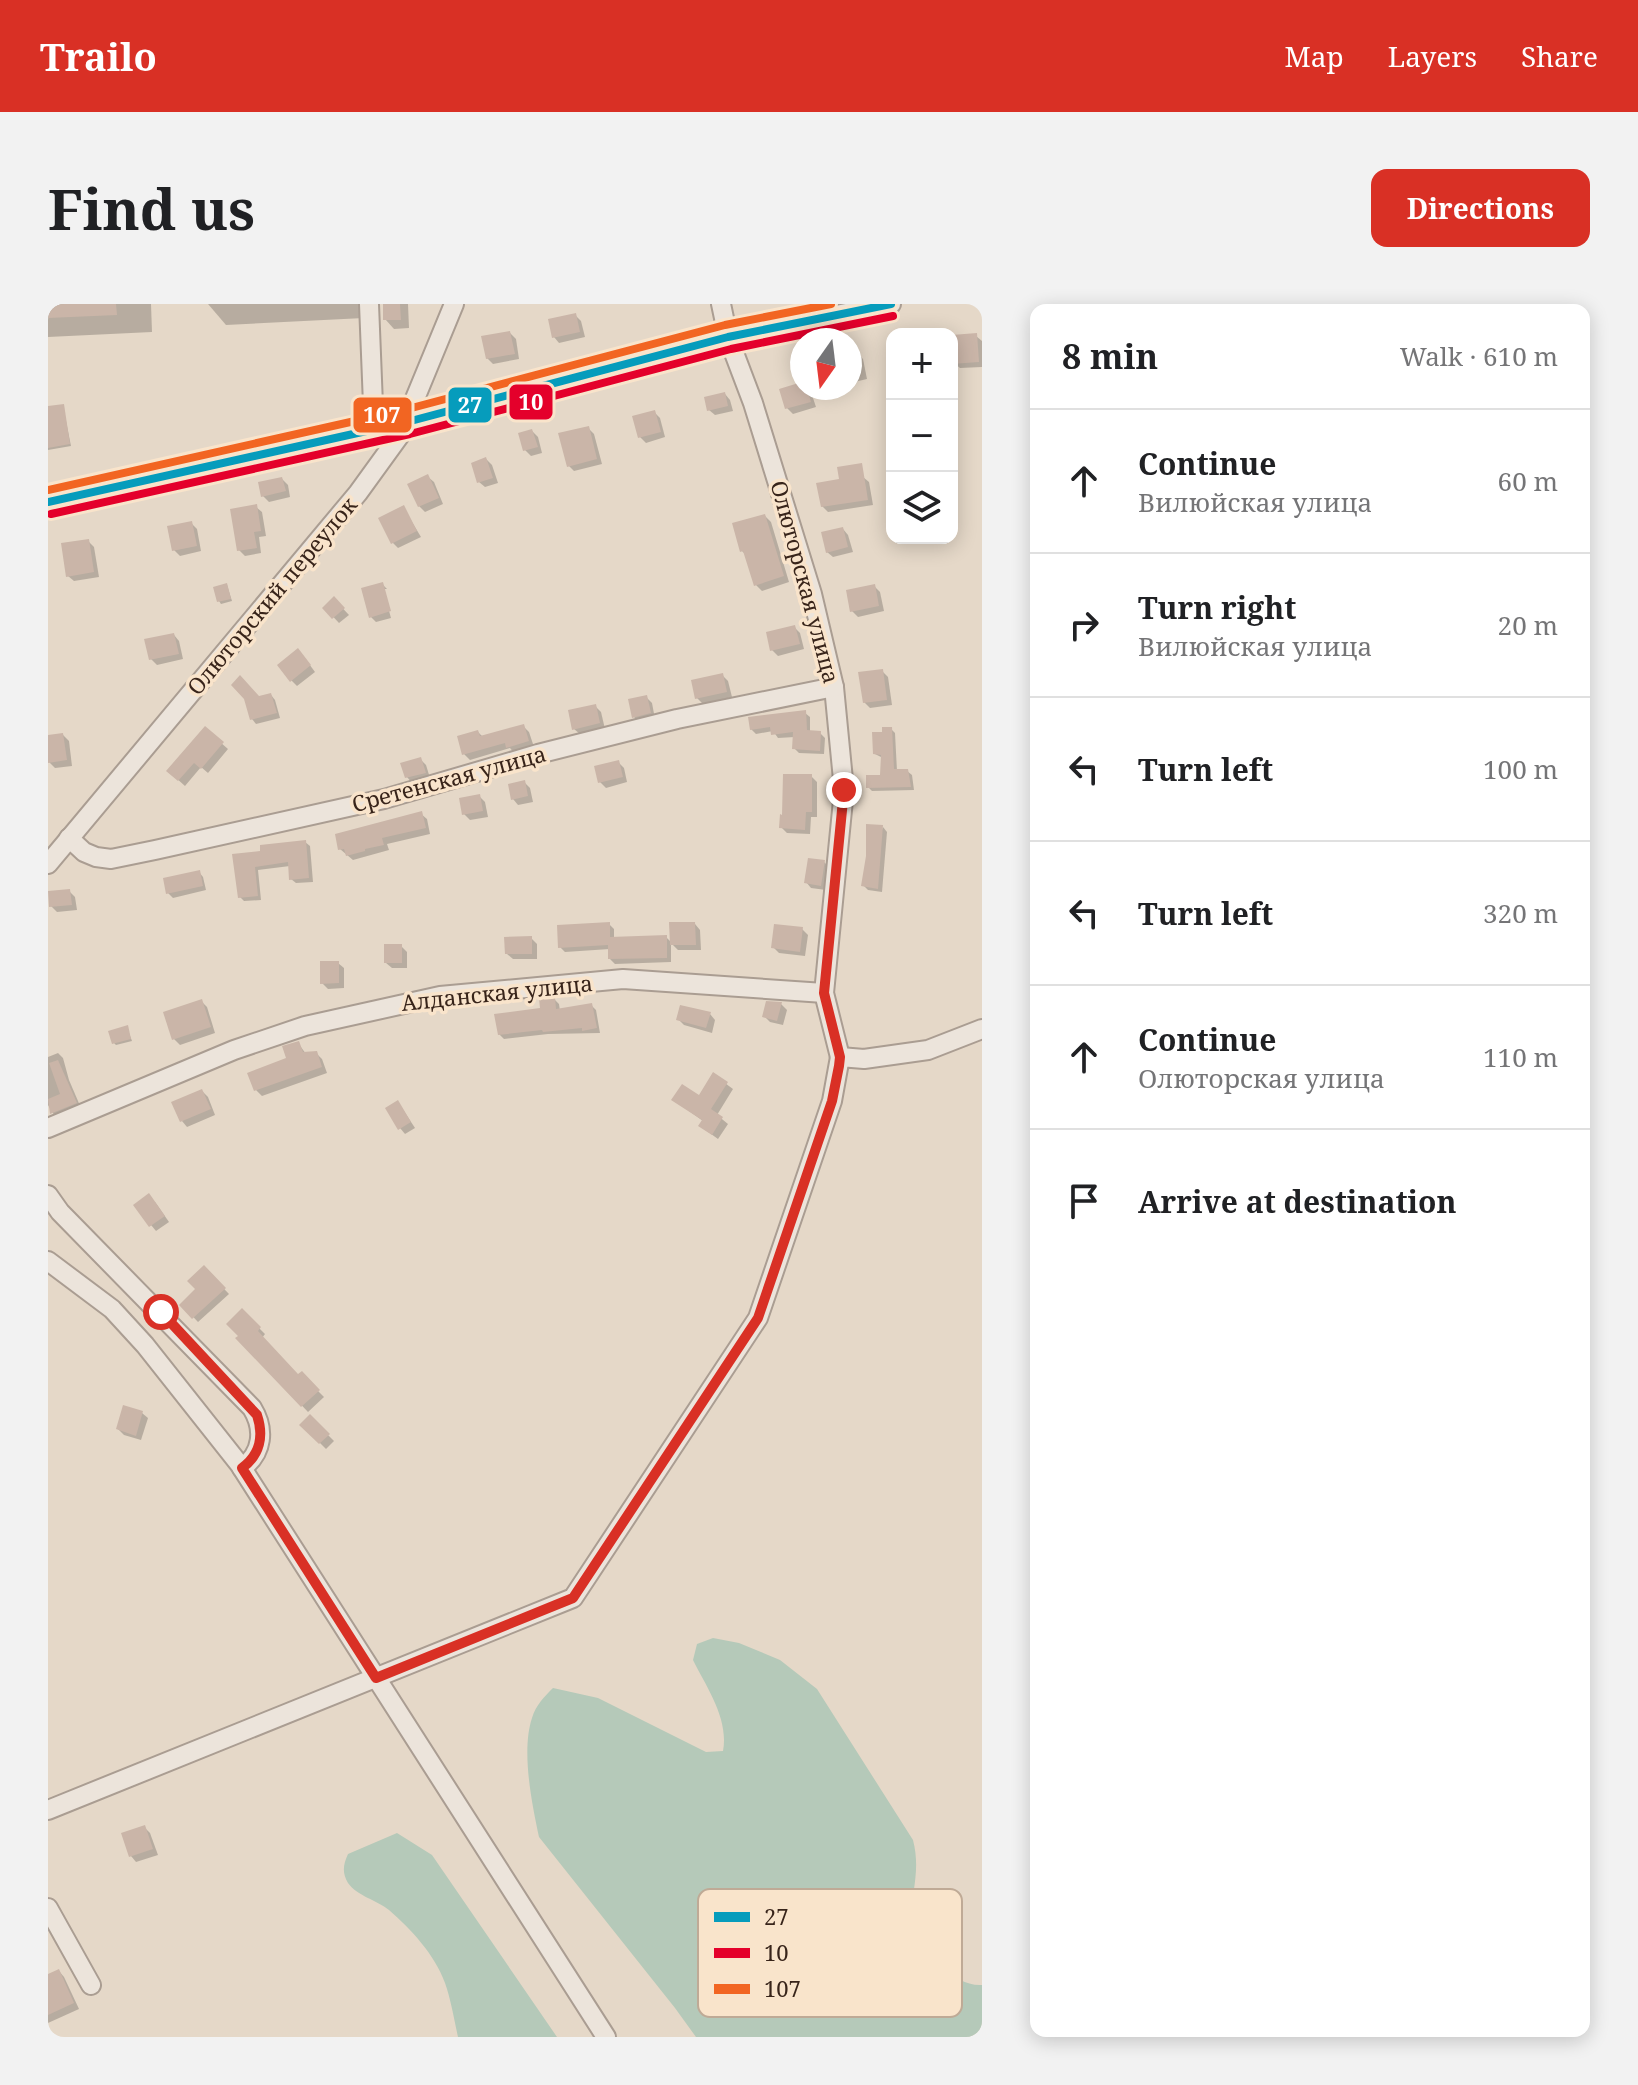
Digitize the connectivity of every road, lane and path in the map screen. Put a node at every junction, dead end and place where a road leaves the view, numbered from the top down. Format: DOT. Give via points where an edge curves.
graph roads {
  1 [pos="369,304"];
  2 [pos="454,304"];
  3 [pos="721,304"];
  4 [pos="891,304"];
  5 [pos="728,337"];
  6 [pos="407,422"];
  7 [pos="374,430"];
  8 [pos="48,502"];
  9 [pos="834,687"];
  10 [pos="69,838"];
  11 [pos="48,864"];
  12 [pos="824,993"];
  13 [pos="982,1029"];
  14 [pos="840,1057"];
  15 [pos="48,1128"];
  16 [pos="48,1195"];
  17 [pos="54,1220"];
  18 [pos="48,1261"];
  19 [pos="242,1468"];
  20 [pos="376,1678"];
  21 [pos="48,1810"];
  22 [pos="48,1908"];
  23 [pos="91,1985"];
  24 [pos="606,2037"];
  1 -- 7 [label="street"];
  2 -- 6 [label="street, Олюторский переулок"];
  3 -- 5 [label="street, Олюторская улица"];
  4 -- 5 [label="street"];
  5 -- 6 [label="street"];
  5 -- 9 [label="street, Олюторская улица" via="794,533"];
  6 -- 7 [label="street"];
  6 -- 10 [label="street, Олюторский переулок" via="358,493"];
  7 -- 8 [label="street"];
  9 -- 10 [label="street, Сретенская улица" via="677,719 384,799 111,859 84,852"];
  9 -- 12 [label="street, Олюторская улица" via="844,805"];
  10 -- 11 [label="street, Олюторский переулок"];
  12 -- 14 [label="street, Олюторская улица"];
  12 -- 15 [label="street, Алданская улица" via="623,979 440,996 262,1041"];
  13 -- 14 [label="street" via="928,1050"];
  14 -- 20 [label="street" via="832,1101 758,1318 573,1598"];
  16 -- 17 [label="street"];
  17 -- 19 [label="street" via="252,1408 261,1438"];
  18 -- 19 [label="street" via="112,1309"];
  19 -- 20 [label="street"];
  20 -- 21 [label="street"];
  20 -- 24 [label="street"];
  22 -- 23 [label="street"];
}
